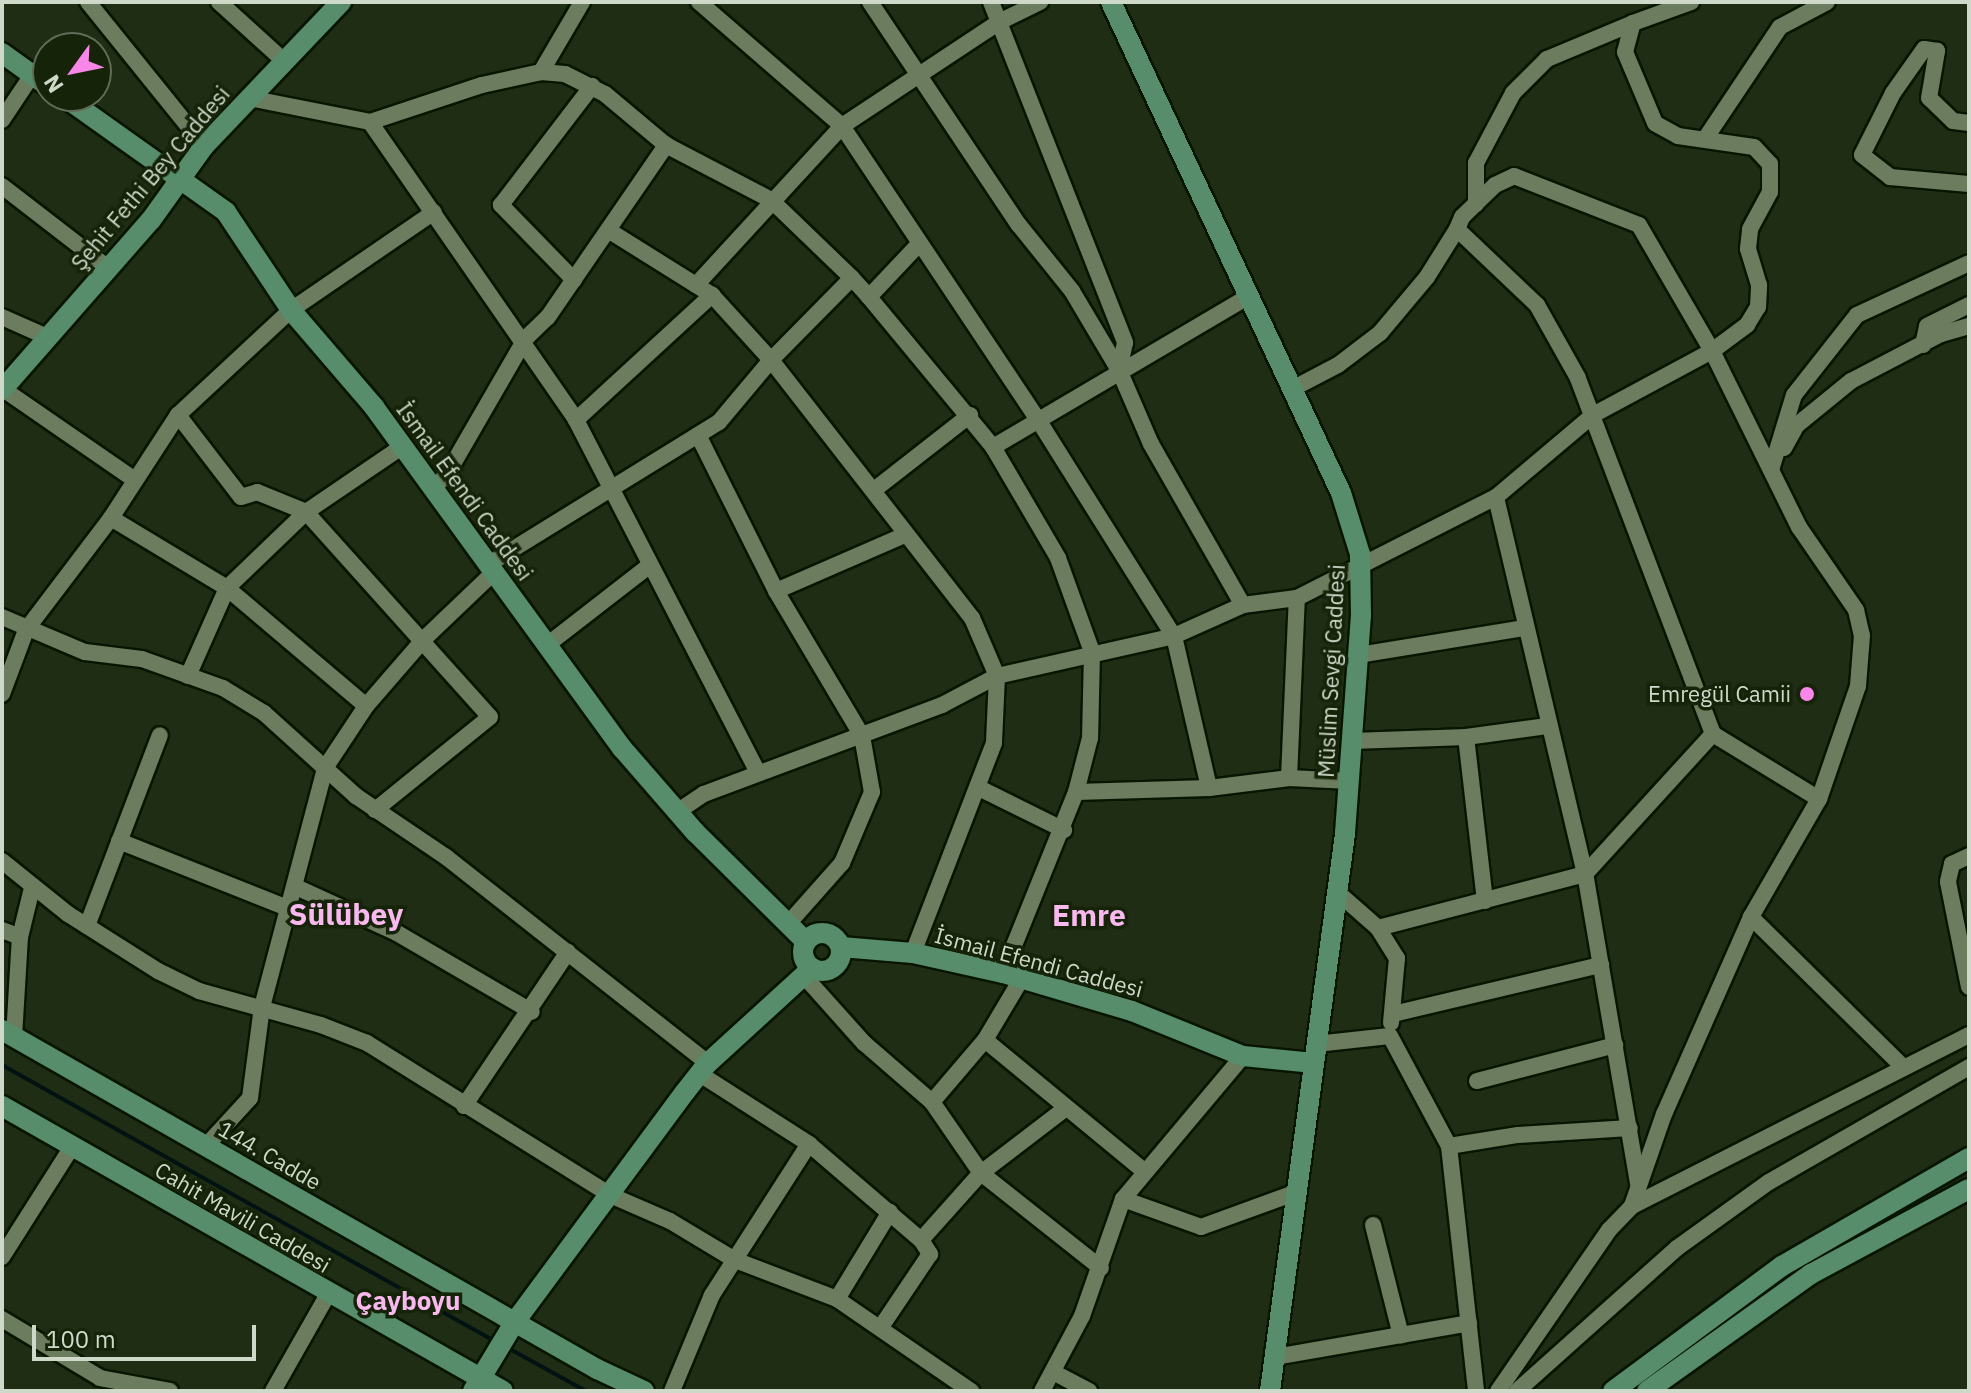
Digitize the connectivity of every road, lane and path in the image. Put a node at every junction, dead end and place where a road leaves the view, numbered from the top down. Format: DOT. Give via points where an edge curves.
graph roads {
  1 [pos="88,2"];
  2 [pos="219,2"];
  3 [pos="341,2"];
  4 [pos="582,2"];
  5 [pos="870,2"];
  6 [pos="991,2"];
  7 [pos="1040,2"];
  8 [pos="1111,2"];
  9 [pos="1691,2"];
  10 [pos="1827,2"];
  11 [pos="707,5"];
  12 [pos="999,22"];
  13 [pos="1633,23"];
  14 [pos="2,53"];
  15 [pos="284,61"];
  16 [pos="541,72"];
  17 [pos="921,73"];
  18 [pos="32,74"];
  19 [pos="592,86"];
  20 [pos="32,88"];
  21 [pos="249,98"];
  22 [pos="87,112"];
  23 [pos="2,120"];
  24 [pos="370,122"];
  25 [pos="1969,123"];
  26 [pos="842,126"];
  27 [pos="1705,139"];
  28 [pos="666,145"];
  29 [pos="204,146"];
  30 [pos="184,178"];
  31 [pos="1969,184"];
  32 [pos="2,186"];
  33 [pos="771,200"];
  34 [pos="1476,204"];
  35 [pos="434,212"];
  36 [pos="1457,229"];
  37 [pos="608,230"];
  38 [pos="918,245"];
  39 [pos="1969,263"];
  40 [pos="108,268"];
  41 [pos="852,278"];
  42 [pos="574,280"];
  43 [pos="696,285"];
  44 [pos="712,295"];
  45 [pos="1249,296"];
  46 [pos="869,297"];
  47 [pos="1969,305"];
  48 [pos="291,310"];
  49 [pos="2,317"];
  50 [pos="1969,326"];
  51 [pos="47,337"];
  52 [pos="525,339"];
  53 [pos="1923,345"];
  54 [pos="1712,351"];
  55 [pos="771,360"];
  56 [pos="1119,370"];
  57 [pos="1292,389"];
  58 [pos="2,390"];
  59 [pos="178,415"];
  60 [pos="970,415"];
  61 [pos="1593,415"];
  62 [pos="1037,418"];
  63 [pos="576,420"];
  64 [pos="698,435"];
  65 [pos="403,446"];
  66 [pos="993,447"];
  67 [pos="1771,470"];
  68 [pos="135,480"];
  69 [pos="612,484"];
  70 [pos="434,487"];
  71 [pos="874,490"];
  72 [pos="1496,497"];
  73 [pos="306,512"];
  74 [pos="111,518"];
  75 [pos="905,535"];
  76 [pos="649,566"];
  77 [pos="491,568"];
  78 [pos="1362,568"];
  79 [pos="227,588"];
  80 [pos="776,591"];
  81 [pos="1297,598"];
  82 [pos="1243,605"];
  83 [pos="2,617"];
  84 [pos="1525,628"];
  85 [pos="26,630"];
  86 [pos="1174,636"];
  87 [pos="424,639"];
  88 [pos="547,645"];
  89 [pos="1092,652"];
  90 [pos="1358,655"];
  91 [pos="188,676"];
  92 [pos="997,676"];
  93 [pos="2,694"];
  94 [pos="366,706"];
  95 [pos="1547,726"];
  96 [pos="1713,734"];
  97 [pos="160,735"];
  98 [pos="862,736"];
  99 [pos="1466,737"];
  100 [pos="1353,741"];
  101 [pos="325,768"];
  102 [pos="758,772"];
  103 [pos="1289,778"];
  104 [pos="1350,781"];
  105 [pos="979,788"];
  106 [pos="1209,788"];
  107 [pos="1076,792"];
  108 [pos="1819,799"];
  109 [pos="375,810"];
  110 [pos="677,812"];
  111 [pos="1064,830"];
  112 [pos="119,841"];
  113 [pos="1969,856"];
  114 [pos="2,861"];
  115 [pos="1585,874"];
  116 [pos="296,887"];
  117 [pos="32,888"];
  118 [pos="1337,892"];
  119 [pos="1485,901"];
  120 [pos="290,909"];
  121 [pos="1751,917"];
  122 [pos="787,925"];
  123 [pos="87,926"];
  124 [pos="1378,928"];
  125 [pos="2,930"];
  126 [pos="20,937"];
  127 [pos="806,942"];
  128 [pos="841,947"];
  129 [pos="568,952"];
  130 [pos="913,953"];
  131 [pos="1601,965"];
  132 [pos="808,972"];
  133 [pos="1012,975"];
  134 [pos="1969,987"];
  135 [pos="262,1007"];
  136 [pos="532,1012"];
  137 [pos="1393,1014"];
  138 [pos="8,1034"];
  139 [pos="1969,1035"];
  140 [pos="1390,1036"];
  141 [pos="985,1040"];
  142 [pos="1615,1045"];
  143 [pos="1315,1054"];
  144 [pos="1243,1056"];
  145 [pos="1903,1067"];
  146 [pos="1969,1067"];
  147 [pos="704,1069"];
  148 [pos="1477,1081"];
  149 [pos="932,1102"];
  150 [pos="2,1106"];
  151 [pos="464,1106"];
  152 [pos="1066,1108"];
  153 [pos="1630,1128"];
  154 [pos="809,1144"];
  155 [pos="73,1145"];
  156 [pos="206,1146"];
  157 [pos="1449,1146"];
  158 [pos="1969,1158"];
  159 [pos="1144,1171"];
  160 [pos="981,1173"];
  161 [pos="1639,1186"];
  162 [pos="1969,1189"];
  163 [pos="1297,1192"];
  164 [pos="610,1195"];
  165 [pos="1123,1199"];
  166 [pos="1632,1206"];
  167 [pos="890,1212"];
  168 [pos="1373,1225"];
  169 [pos="921,1240"];
  170 [pos="2,1257"];
  171 [pos="735,1260"];
  172 [pos="1101,1268"];
  173 [pos="328,1294"];
  174 [pos="837,1299"];
  175 [pos="2,1319"];
  176 [pos="1469,1323"];
  177 [pos="881,1327"];
  178 [pos="509,1330"];
  179 [pos="1401,1336"];
  180 [pos="1275,1357"];
  181 [pos="1053,1372"];
  182 [pos="480,1378"];
  183 [pos="170,1391"];
  184 [pos="273,1391"];
  185 [pos="503,1391"];
  186 [pos="644,1391"];
  187 [pos="672,1391"];
  188 [pos="971,1391"];
  189 [pos="1042,1391"];
  190 [pos="1089,1391"];
  191 [pos="1270,1391"];
  192 [pos="1476,1391"];
  193 [pos="1498,1391"];
  194 [pos="1517,1391"];
  195 [pos="1613,1391"];
  196 [pos="1647,1391"];
  1 -- 29 [label="street"];
  2 -- 15 [label="street"];
  3 -- 15 [label="street, Şehit Fethi Bey Caddesi"];
  4 -- 16 [label="street"];
  5 -- 17 [label="street"];
  6 -- 12 [label="street"];
  7 -- 12 [label="street"];
  8 -- 45 [label="street, Müslim Sevgi Caddesi"];
  9 -- 13 [label="street"];
  10 -- 27 [label="street" via="1780,27"];
  11 -- 26 [label="street"];
  12 -- 17 [label="street"];
  12 -- 56 [label="street" via="1125,343"];
  13 -- 27 [label="street" via="1625,52 1655,123 1678,136"];
  13 -- 34 [label="street" via="1547,59 1513,93 1476,163"];
  14 -- 18 [label="street"];
  15 -- 21 [label="street, Şehit Fethi Bey Caddesi"];
  16 -- 19 [label="street" via="565,74"];
  16 -- 24 [label="street" via="482,85"];
  17 -- 26 [label="street"];
  17 -- 56 [label="street"];
  19 -- 28 [label="street"];
  19 -- 42 [label="street" via="501,205"];
  20 -- 23 [label="street"];
  21 -- 24 [label="street"];
  21 -- 29 [label="street, Şehit Fethi Bey Caddesi"];
  22 -- 30 [label="street, İsmail Efendi Caddesi"];
  24 -- 35 [label="street"];
  25 -- 31 [label="street" via="1953,121 1929,98 1937,51 1924,49 1893,93 1862,155 1890,177"];
  26 -- 33 [label="street"];
  26 -- 38 [label="street"];
  27 -- 54 [label="street" via="1754,147 1770,164 1770,192 1750,229 1748,249 1759,285 1758,307 1747,325"];
  28 -- 33 [label="street"];
  28 -- 37 [label="street"];
  29 -- 30 [label="street, Şehit Fethi Bey Caddesi"];
  30 -- 40 [label="street, Şehit Fethi Bey Caddesi"];
  30 -- 48 [label="street, İsmail Efendi Caddesi" via="226,212"];
  32 -- 40 [label="street"];
  33 -- 41 [label="street"];
  33 -- 43 [label="street"];
  34 -- 36 [label="street"];
  34 -- 54 [label="street" via="1514,176 1639,225"];
  35 -- 48 [label="street"];
  35 -- 52 [label="street"];
  36 -- 57 [label="street" via="1427,277 1380,333 1338,365"];
  36 -- 61 [label="street" via="1537,305"];
  37 -- 42 [label="street"];
  37 -- 43 [label="street"];
  38 -- 46 [label="street"];
  38 -- 62 [label="street"];
  39 -- 67 [label="street" via="1857,315 1794,395"];
  40 -- 51 [label="street, Şehit Fethi Bey Caddesi"];
  41 -- 46 [label="street"];
  41 -- 55 [label="street"];
  42 -- 52 [label="street"];
  43 -- 44 [label="street"];
  44 -- 55 [label="street"];
  44 -- 63 [label="street"];
  45 -- 56 [label="street"];
  45 -- 57 [label="street, Müslim Sevgi Caddesi"];
  46 -- 60 [label="street"];
  47 -- 53 [label="street" via="1927,326"];
  48 -- 59 [label="street"];
  48 -- 65 [label="street, İsmail Efendi Caddesi"];
  49 -- 51 [label="street"];
  50 -- 53 [label="street"];
  51 -- 58 [label="street, Şehit Fethi Bey Caddesi"];
  52 -- 63 [label="street"];
  52 -- 70 [label="street" via="446,476"];
  53 -- 67 [label="street" via="1851,381 1797,425"];
  54 -- 61 [label="street"];
  54 -- 67 [label="street"];
  55 -- 64 [label="street" via="719,422"];
  55 -- 71 [label="street"];
  56 -- 62 [label="street"];
  56 -- 82 [label="street" via="1151,444"];
  57 -- 78 [label="street, Müslim Sevgi Caddesi" via="1341,493"];
  58 -- 68 [label="street"];
  59 -- 68 [label="street"];
  59 -- 73 [label="street" via="241,497 257,492"];
  60 -- 66 [label="street"];
  60 -- 71 [label="street"];
  61 -- 72 [label="street"];
  61 -- 96 [label="street"];
  62 -- 66 [label="street"];
  62 -- 86 [label="street"];
  63 -- 69 [label="street"];
  64 -- 69 [label="street"];
  64 -- 80 [label="street"];
  65 -- 70 [label="street, İsmail Efendi Caddesi"];
  65 -- 73 [label="street"];
  66 -- 89 [label="street" via="1058,558"];
  67 -- 108 [label="street" via="1799,527 1856,610 1862,635 1858,686"];
  68 -- 74 [label="street"];
  69 -- 76 [label="street"];
  69 -- 77 [label="street"];
  70 -- 77 [label="street, İsmail Efendi Caddesi"];
  71 -- 75 [label="street"];
  72 -- 78 [label="street"];
  72 -- 84 [label="street"];
  73 -- 79 [label="street"];
  73 -- 87 [label="street"];
  74 -- 79 [label="street"];
  74 -- 85 [label="street"];
  75 -- 80 [label="street"];
  75 -- 92 [label="street" via="972,618"];
  76 -- 88 [label="street"];
  76 -- 102 [label="street"];
  77 -- 87 [label="street"];
  77 -- 88 [label="street, İsmail Efendi Caddesi"];
  78 -- 81 [label="street"];
  78 -- 90 [label="street, Müslim Sevgi Caddesi"];
  79 -- 91 [label="street"];
  79 -- 94 [label="street"];
  80 -- 98 [label="street"];
  81 -- 82 [label="street"];
  81 -- 103 [label="street"];
  82 -- 86 [label="street"];
  83 -- 85 [label="street"];
  84 -- 90 [label="street"];
  84 -- 95 [label="street"];
  85 -- 91 [label="street" via="85,652 142,659"];
  85 -- 93 [label="street"];
  86 -- 89 [label="street"];
  86 -- 106 [label="street"];
  87 -- 94 [label="street"];
  87 -- 109 [label="street" via="490,717"];
  88 -- 110 [label="street, İsmail Efendi Caddesi"];
  89 -- 92 [label="street"];
  89 -- 107 [label="street" via="1090,738"];
  90 -- 100 [label="street, Müslim Sevgi Caddesi"];
  91 -- 101 [label="street" via="223,688 264,713"];
  92 -- 98 [label="street" via="942,705"];
  92 -- 105 [label="street" via="994,743"];
  94 -- 101 [label="street"];
  95 -- 99 [label="street"];
  95 -- 115 [label="street"];
  96 -- 108 [label="street"];
  96 -- 115 [label="street"];
  97 -- 112 [label="street"];
  98 -- 102 [label="street"];
  98 -- 122 [label="street" via="872,792 864,821 842,863"];
  99 -- 100 [label="street"];
  99 -- 119 [label="street"];
  100 -- 104 [label="street, Müslim Sevgi Caddesi"];
  101 -- 109 [label="street"];
  101 -- 116 [label="street"];
  102 -- 110 [label="street" via="704,794"];
  103 -- 104 [label="street"];
  103 -- 106 [label="street"];
  104 -- 118 [label="street, Müslim Sevgi Caddesi"];
  105 -- 111 [label="street"];
  105 -- 130 [label="street"];
  106 -- 107 [label="street"];
  107 -- 111 [label="street"];
  108 -- 121 [label="street"];
  109 -- 129 [label="street" via="446,857"];
  110 -- 122 [label="street, İsmail Efendi Caddesi"];
  111 -- 133 [label="street"];
  112 -- 120 [label="street"];
  112 -- 123 [label="street"];
  113 -- 134 [label="street" via="1952,864 1948,882"];
  114 -- 117 [label="street"];
  115 -- 119 [label="street"];
  115 -- 131 [label="street"];
  116 -- 120 [label="street"];
  116 -- 136 [label="street" via="410,940"];
  117 -- 123 [label="street"];
  117 -- 126 [label="street"];
  118 -- 124 [label="street"];
  118 -- 143 [label="street, Müslim Sevgi Caddesi"];
  119 -- 124 [label="street"];
  120 -- 135 [label="street"];
  121 -- 145 [label="street"];
  121 -- 161 [label="street" via="1664,1114"];
  122 -- 127 [label="street, İsmail Efendi Caddesi"];
  123 -- 135 [label="street" via="199,991"];
  124 -- 137 [label="street" via="1397,958"];
  125 -- 126 [label="street"];
  126 -- 138 [label="street"];
  127 -- 128 [label="street" via="828,934"];
  127 -- 132 [label="street"];
  128 -- 130 [label="street, İsmail Efendi Caddesi"];
  128 -- 132 [label="street" via="832,969"];
  129 -- 136 [label="street"];
  129 -- 147 [label="street"];
  130 -- 133 [label="street, İsmail Efendi Caddesi"];
  131 -- 137 [label="street"];
  131 -- 142 [label="street"];
  132 -- 147 [label="street"];
  132 -- 149 [label="street" via="864,1043"];
  133 -- 141 [label="street"];
  133 -- 144 [label="street, İsmail Efendi Caddesi" via="1132,1011"];
  135 -- 151 [label="street" via="367,1043"];
  135 -- 156 [label="street" via="250,1098"];
  136 -- 151 [label="street"];
  137 -- 140 [label="street"];
  138 -- 156 [label="street, 144. Cadde"];
  139 -- 145 [label="street"];
  140 -- 143 [label="street"];
  140 -- 157 [label="street"];
  141 -- 149 [label="street"];
  141 -- 152 [label="street"];
  142 -- 148 [label="street"];
  142 -- 153 [label="street"];
  143 -- 144 [label="street, İsmail Efendi Caddesi"];
  143 -- 163 [label="street, Müslim Sevgi Caddesi"];
  144 -- 159 [label="street"];
  145 -- 166 [label="street"];
  146 -- 194 [label="street" via="1769,1182 1677,1248"];
  147 -- 154 [label="street"];
  147 -- 164 [label="street"];
  149 -- 160 [label="street"];
  150 -- 155 [label="street, Cahit Mavili Caddesi"];
  151 -- 164 [label="street"];
  152 -- 159 [label="street"];
  152 -- 160 [label="street"];
  153 -- 157 [label="street" via="1518,1135"];
  153 -- 161 [label="street"];
  154 -- 167 [label="street"];
  154 -- 171 [label="street"];
  155 -- 170 [label="street"];
  155 -- 173 [label="street, Cahit Mavili Caddesi"];
  156 -- 178 [label="street, 144. Cadde"];
  157 -- 176 [label="street"];
  158 -- 195 [label="street" via="1782,1266"];
  159 -- 165 [label="street"];
  160 -- 169 [label="street"];
  160 -- 172 [label="street"];
  161 -- 166 [label="street"];
  162 -- 196 [label="street" via="1811,1274"];
  163 -- 165 [label="street" via="1201,1227"];
  163 -- 180 [label="street, Müslim Sevgi Caddesi"];
  164 -- 171 [label="street" via="670,1221"];
  164 -- 178 [label="street"];
  165 -- 172 [label="street"];
  166 -- 193 [label="street" via="1609,1230"];
  167 -- 169 [label="street"];
  167 -- 174 [label="street"];
  168 -- 179 [label="street"];
  169 -- 177 [label="street" via="930,1254"];
  171 -- 174 [label="street"];
  171 -- 187 [label="street" via="712,1295"];
  172 -- 181 [label="street"];
  173 -- 182 [label="street, Cahit Mavili Caddesi"];
  173 -- 184 [label="street"];
  174 -- 177 [label="street"];
  175 -- 183 [label="street" via="100,1378"];
  176 -- 179 [label="street"];
  176 -- 192 [label="street"];
  177 -- 188 [label="street"];
  178 -- 182 [label="street"];
  178 -- 186 [label="street, 144. Cadde"];
  179 -- 180 [label="street"];
  180 -- 191 [label="street, Müslim Sevgi Caddesi"];
  181 -- 189 [label="street"];
  181 -- 190 [label="street"];
  182 -- 185 [label="street, Cahit Mavili Caddesi"];
}
